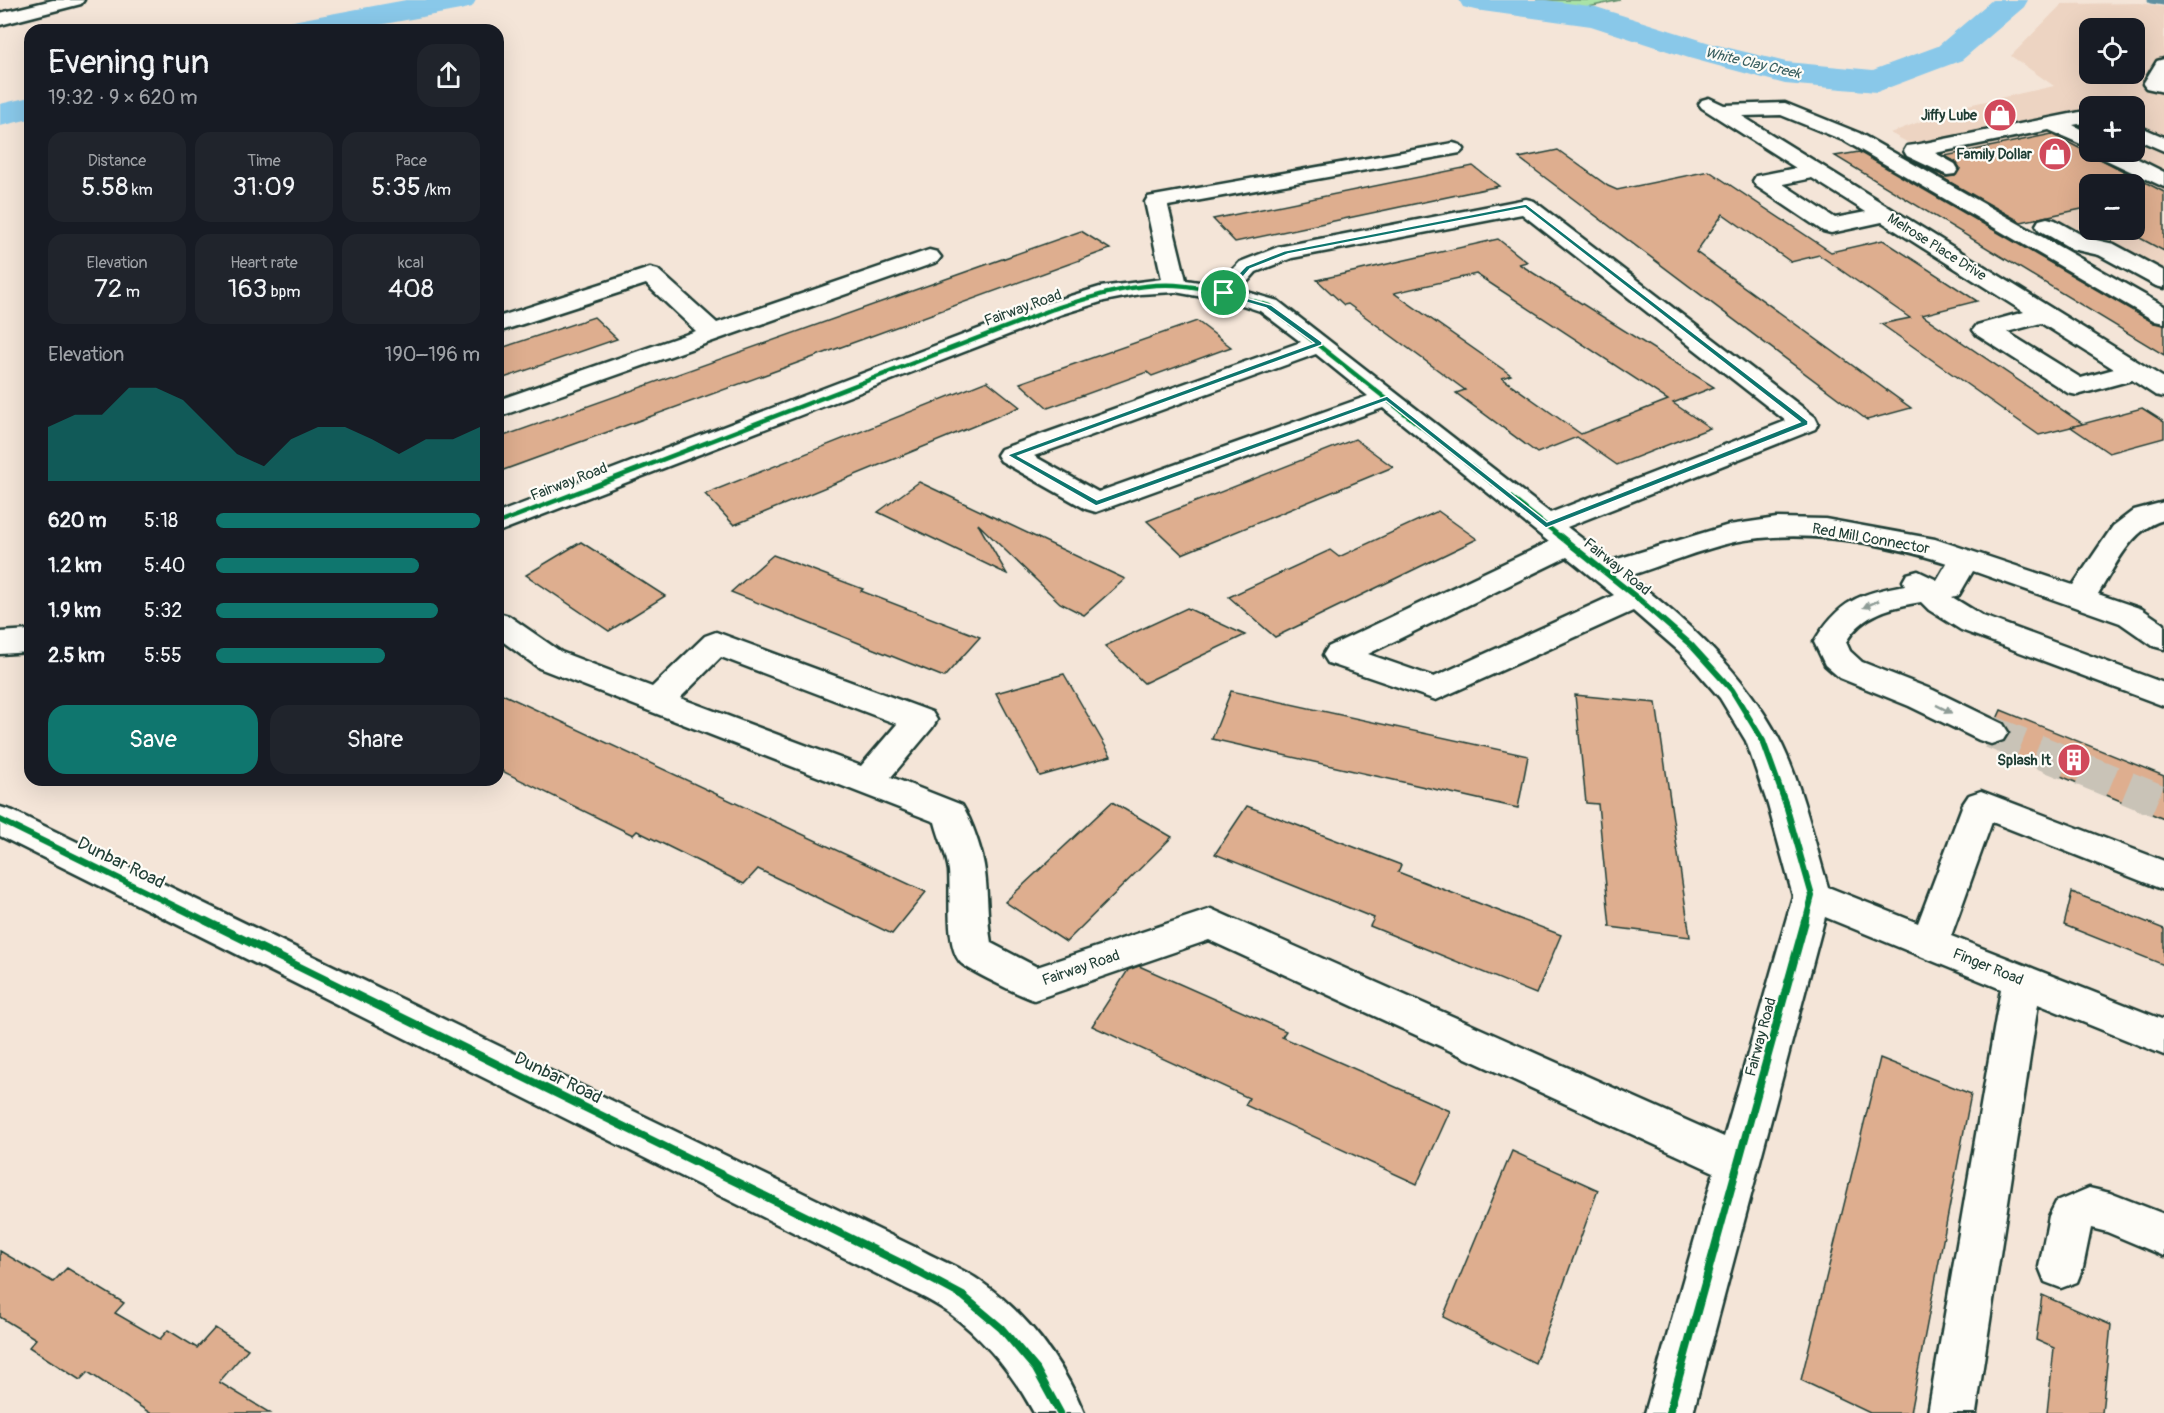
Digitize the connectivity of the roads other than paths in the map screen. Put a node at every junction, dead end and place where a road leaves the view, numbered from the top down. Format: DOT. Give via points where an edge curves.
graph roads {
  1 [pos="75,0"];
  2 [pos="0,19"];
  3 [pos="2164,65"];
  4 [pos="2164,86"];
  5 [pos="2079,117"];
  6 [pos="2052,123"];
  7 [pos="1912,129"];
  8 [pos="2145,129"];
  9 [pos="2164,131"];
  10 [pos="2145,134"];
  11 [pos="1852,136"];
  12 [pos="2079,136"];
  13 [pos="1943,145"];
  14 [pos="2164,145"];
  15 [pos="1453,149"];
  16 [pos="1783,150"];
  17 [pos="2132,162"];
  18 [pos="1815,171"];
  19 [pos="2159,173"];
  20 [pos="1885,214"];
  21 [pos="929,257"];
  22 [pos="2162,279"];
  23 [pos="1175,285"];
  24 [pos="1224,293"];
  25 [pos="2044,314"];
  26 [pos="2164,316"];
  27 [pos="504,323"];
  28 [pos="713,333"];
  29 [pos="1319,344"];
  30 [pos="2134,371"];
  31 [pos="2163,388"];
  32 [pos="1387,398"];
  33 [pos="504,407"];
  34 [pos="2164,511"];
  35 [pos="504,521"];
  36 [pos="1546,525"];
  37 [pos="1570,544"];
  38 [pos="1925,546"];
  39 [pos="1965,558"];
  40 [pos="1606,573"];
  41 [pos="1928,592"];
  42 [pos="1636,597"];
  43 [pos="2080,598"];
  44 [pos="2164,614"];
  45 [pos="2131,616"];
  46 [pos="504,626"];
  47 [pos="2164,639"];
  48 [pos="24,641"];
  49 [pos="0,643"];
  50 [pos="2164,695"];
  51 [pos="657,702"];
  52 [pos="1991,732"];
  53 [pos="867,782"];
  54 [pos="0,820"];
  55 [pos="2164,876"];
  56 [pos="1812,896"];
  57 [pos="1929,943"];
  58 [pos="2022,981"];
  59 [pos="2164,1038"];
  60 [pos="1738,1163"];
  61 [pos="2164,1235"];
  62 [pos="2061,1268"];
  63 [pos="1060,1413"];
  64 [pos="1669,1413"];
  65 [pos="1952,1413"];
  1 -- 2 [label="street"];
  3 -- 4 [label="street" via="2153,84"];
  5 -- 6 [label="street"];
  6 -- 12 [label="street"];
  6 -- 13 [label="street"];
  7 -- 13 [label="street"];
  8 -- 9 [label="street"];
  10 -- 14 [label="street"];
  11 -- 16 [label="street"];
  11 -- 16 [label="street, Melrose Place Drive" via="1785,109 1715,108"];
  11 -- 26 [label="street"];
  13 -- 22 [label="street" via="1915,151 2080,244 2106,249"];
  15 -- 23 [label="street" via="1156,202"];
  16 -- 18 [label="street, Melrose Place Drive"];
  17 -- 19 [label="street"];
  18 -- 20 [label="street, Melrose Place Drive"];
  18 -- 20 [label="street" via="1764,181 1831,226"];
  20 -- 25 [label="street, Melrose Place Drive"];
  21 -- 28 [label="street"];
  23 -- 24 [label="street, Fairway Road"];
  23 -- 35 [label="street, Fairway Road" via="1100,294 1053,309"];
  24 -- 29 [label="street, Fairway Road" via="1269,306"];
  24 -- 36 [label="street" via="1248,267 1286,252 1526,206 1805,423"];
  25 -- 30 [label="street, Melrose Place Drive"];
  25 -- 30 [label="street" via="1986,330 2077,387"];
  27 -- 28 [label="street" via="650,275"];
  28 -- 33 [label="street"];
  29 -- 32 [label="street, Fairway Road"];
  29 -- 32 [label="street" via="1011,455 1096,503"];
  30 -- 31 [label="street, Melrose Place Drive"];
  32 -- 36 [label="street, Fairway Road"];
  34 -- 43 [label="street" via="2144,516 2123,532"];
  36 -- 37 [label="street, Fairway Road"];
  37 -- 40 [label="street, Fairway Road"];
  37 -- 42 [label="street" via="1339,655 1436,689"];
  38 -- 39 [label="street, Red Mill Connector"];
  38 -- 40 [label="street, Red Mill Connector" via="1825,528 1777,527 1729,534"];
  38 -- 41 [label="street" via="1912,575"];
  39 -- 41 [label="street" via="1948,588"];
  39 -- 43 [label="street, Red Mill Connector"];
  40 -- 42 [label="street, Fairway Road"];
  41 -- 50 [label="street" via="1972,623"];
  41 -- 52 [label="street, one-way" via="1879,600 1855,611 1837,626 1830,642 1836,657 1851,670"];
  42 -- 56 [label="street, Fairway Road" via="1691,645 1732,690 1763,741"];
  43 -- 45 [label="street, Red Mill Connector"];
  44 -- 45 [label="street, Red Mill Connector"];
  45 -- 47 [label="street, Red Mill Connector"];
  46 -- 51 [label="street, Fairway Road" via="549,660"];
  48 -- 49 [label="street"];
  51 -- 53 [label="street, Fairway Road"];
  51 -- 53 [label="street" via="717,643 920,720"];
  53 -- 60 [label="street, Fairway Road" via="950,814 967,870 968,918 974,952 1034,984 1211,924"];
  54 -- 63 [label="street, Dunbar Road" via="963,1296 1001,1328 1036,1369"];
  55 -- 57 [label="street" via="1980,804"];
  56 -- 57 [label="street, Finger Road"];
  56 -- 60 [label="street, Fairway Road"];
  57 -- 58 [label="street, Finger Road"];
  58 -- 59 [label="street, Finger Road"];
  58 -- 65 [label="street"];
  60 -- 64 [label="street, Fairway Road"];
  61 -- 62 [label="street" via="2089,1208 2071,1216"];
}
